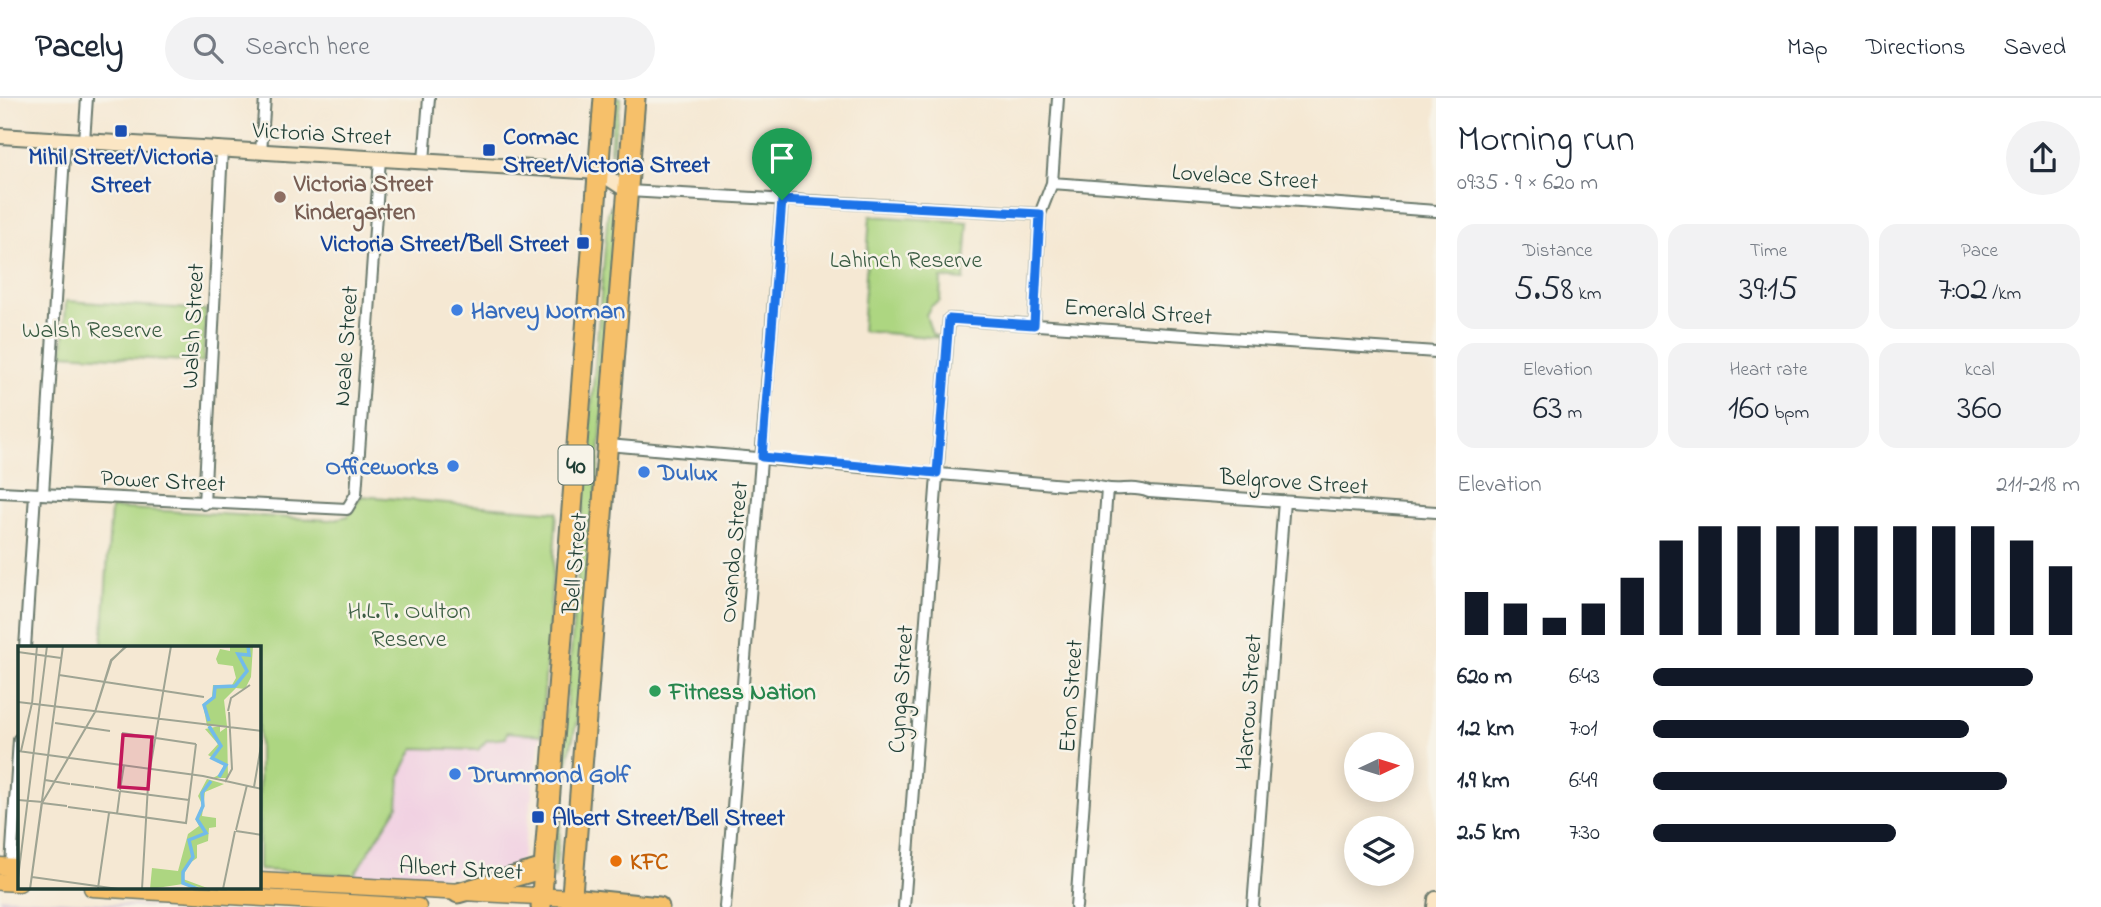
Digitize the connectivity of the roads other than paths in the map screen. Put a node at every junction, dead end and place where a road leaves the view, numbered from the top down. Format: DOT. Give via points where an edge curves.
graph roads {
  1 [pos="87,98"];
  2 [pos="265,98"];
  3 [pos="429,98"];
  4 [pos="604,98"];
  5 [pos="635,98"];
  6 [pos="1058,98"];
  7 [pos="0,136"];
  8 [pos="65,140"];
  9 [pos="83,141"];
  10 [pos="222,149"];
  11 [pos="261,152"];
  12 [pos="380,159"];
  13 [pos="424,161"];
  14 [pos="599,172"];
  15 [pos="1052,183"];
  16 [pos="628,191"];
  17 [pos="782,200"];
  18 [pos="1436,211"];
  19 [pos="1040,214"];
  20 [pos="1034,325"];
  21 [pos="1436,352"];
  22 [pos="608,445"];
  23 [pos="762,457"];
  24 [pos="937,473"];
  25 [pos="0,492"];
  26 [pos="1106,492"];
  27 [pos="39,494"];
  28 [pos="1284,501"];
  29 [pos="204,504"];
  30 [pos="323,510"];
  31 [pos="1436,512"];
  32 [pos="25,646"];
  33 [pos="586,719"];
  34 [pos="18,753"];
  35 [pos="552,758"];
  36 [pos="10,866"];
  37 [pos="544,868"];
  38 [pos="0,882"];
  39 [pos="261,882"];
  40 [pos="18,883"];
  41 [pos="192,890"];
  42 [pos="293,892"];
  43 [pos="458,893"];
  44 [pos="1436,900"];
  45 [pos="416,902"];
  46 [pos="541,902"];
  47 [pos="571,903"];
  48 [pos="660,907"];
  49 [pos="725,907"];
  50 [pos="904,907"];
  51 [pos="1076,907"];
  52 [pos="1253,907"];
  53 [pos="1435,907"];
  1 -- 9 [label="street"];
  2 -- 11 [label="street"];
  3 -- 13 [label="street"];
  4 -- 14 [label="highway, Bell Street / 40"];
  5 -- 16 [label="highway, Bell Street / 40"];
  6 -- 15 [label="street"];
  7 -- 8 [label="street, Victoria Street"];
  8 -- 9 [label="street, Victoria Street"];
  8 -- 27 [label="street"];
  9 -- 10 [label="street, Victoria Street"];
  10 -- 11 [label="street, Victoria Street"];
  10 -- 29 [label="street, Walsh Street"];
  11 -- 12 [label="street, Victoria Street"];
  12 -- 13 [label="street, Victoria Street"];
  12 -- 30 [label="street, Neale Street" via="356,494 347,509"];
  13 -- 14 [label="street, Victoria Street"];
  14 -- 16 [label="street"];
  14 -- 35 [label="highway, Bell Street / 40"];
  15 -- 18 [label="street, Lovelace Street"];
  15 -- 19 [label="street"];
  16 -- 17 [label="street"];
  16 -- 22 [label="highway, Bell Street / 40"];
  17 -- 19 [label="street"];
  17 -- 23 [label="street, Ovando Street"];
  19 -- 20 [label="street"];
  20 -- 21 [label="street, Emerald Street"];
  20 -- 24 [label="street, Emerald Street" via="949,319"];
  22 -- 23 [label="street, Belgrove Street"];
  22 -- 33 [label="highway, Bell Street / 40"];
  23 -- 24 [label="street, Belgrove Street"];
  23 -- 49 [label="street, Ovando Street"];
  24 -- 26 [label="street, Belgrove Street" via="1091,484"];
  24 -- 50 [label="street, Cynga Street"];
  25 -- 27 [label="street, Power Street"];
  26 -- 28 [label="street, Belgrove Street"];
  26 -- 51 [label="street, Eton Street"];
  27 -- 29 [label="street, Power Street"];
  27 -- 32 [label="street"];
  28 -- 31 [label="street, Belgrove Street"];
  28 -- 52 [label="street, Harrow Street"];
  29 -- 30 [label="street, Power Street"];
  33 -- 35 [label="highway"];
  33 -- 47 [label="highway, Bell Street / 40"];
  34 -- 36 [label="street"];
  35 -- 37 [label="highway, Bell Street / 40"];
  37 -- 43 [label="highway"];
  37 -- 46 [label="highway, Bell Street / 40"];
  38 -- 40 [label="main road"];
  39 -- 42 [label="main road, Albert Street"];
  41 -- 42 [label="main road, Albert Street"];
  42 -- 45 [label="main road, Albert Street"];
  43 -- 45 [label="main road, Albert Street"];
  43 -- 46 [label="main road, Albert Street"];
  44 -- 53 [label="street"];
  46 -- 47 [label="main road, Albert Street"];
  47 -- 48 [label="highway, Albert Street"];
}
